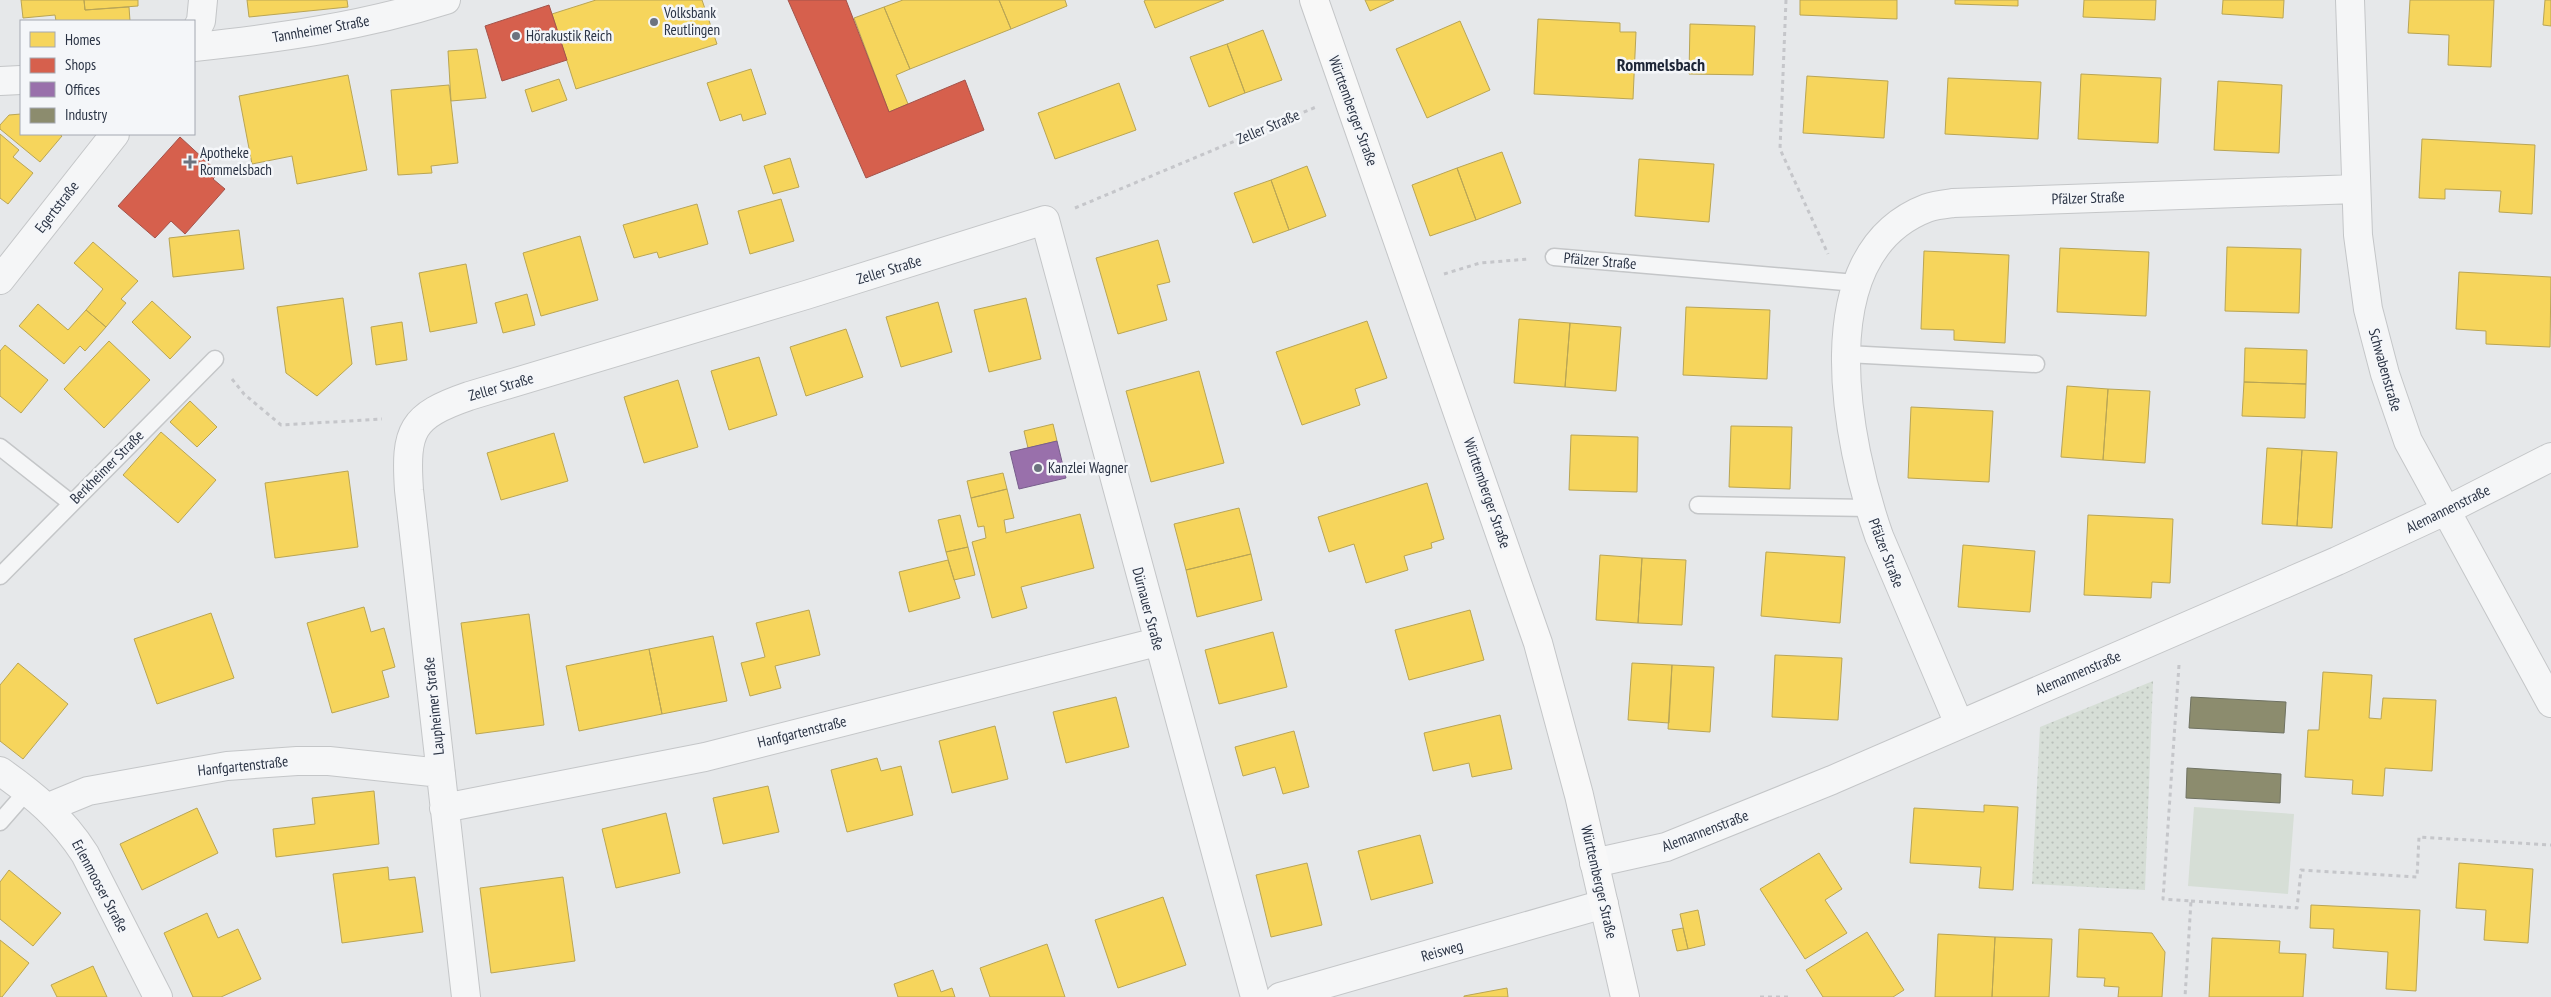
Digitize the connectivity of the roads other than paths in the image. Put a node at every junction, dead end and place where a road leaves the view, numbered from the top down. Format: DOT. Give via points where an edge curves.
graph roads {
  1 [pos="203,0"];
  2 [pos="446,0"];
  3 [pos="1314,0"];
  4 [pos="2350,0"];
  5 [pos="195,32"];
  6 [pos="195,47"];
  7 [pos="0,80"];
  8 [pos="20,80"];
  9 [pos="114,135"];
  10 [pos="2356,188"];
  11 [pos="1045,220"];
  12 [pos="1554,257"];
  13 [pos="0,280"];
  14 [pos="1856,284"];
  15 [pos="1847,354"];
  16 [pos="215,360"];
  17 [pos="2036,364"];
  18 [pos="422,418"];
  19 [pos="0,447"];
  20 [pos="2551,457"];
  21 [pos="71,503"];
  22 [pos="1698,505"];
  23 [pos="1869,508"];
  24 [pos="2446,511"];
  25 [pos="0,576"];
  26 [pos="1157,642"];
  27 [pos="2551,702"];
  28 [pos="1959,724"];
  29 [pos="0,771"];
  30 [pos="441,773"];
  31 [pos="28,790"];
  32 [pos="49,807"];
  33 [pos="444,808"];
  34 [pos="0,822"];
  35 [pos="1594,863"];
  36 [pos="1604,904"];
  37 [pos="158,997"];
  38 [pos="466,997"];
  39 [pos="1255,997"];
  40 [pos="1280,997"];
  41 [pos="1625,997"];
  1 -- 5 [label="street"];
  2 -- 6 [label="street, Tannheimer Straße" via="328,29 274,39"];
  3 -- 35 [label="main road, Württemberger Straße" via="1538,643"];
  4 -- 10 [label="street, Schwabenstraße"];
  7 -- 8 [label="street"];
  9 -- 13 [label="street, Egertstraße"];
  10 -- 14 [label="street, Pfälzer Straße" via="1953,203 1929,207 1893,228 1866,262"];
  10 -- 24 [label="street, Schwabenstraße" via="2362,278 2375,342 2394,407 2408,441"];
  11 -- 18 [label="street, Zeller Straße" via="468,396"];
  11 -- 26 [label="street, Dürnauer Straße"];
  12 -- 14 [label="lane, Pfälzer Straße"];
  14 -- 15 [label="street, Pfälzer Straße"];
  15 -- 17 [label="lane"];
  15 -- 23 [label="street, Pfälzer Straße" via="1853,435"];
  16 -- 21 [label="lane, Berkheimer Straße"];
  18 -- 30 [label="street, Laupheimer Straße" via="411,438 408,467"];
  19 -- 21 [label="lane"];
  20 -- 24 [label="street, Alemannenstraße"];
  21 -- 25 [label="lane, Berkheimer Straße"];
  22 -- 23 [label="lane"];
  23 -- 28 [label="street, Pfälzer Straße" via="1890,567"];
  24 -- 27 [label="street, Schwabenstraße"];
  24 -- 28 [label="street, Alemannenstraße"];
  26 -- 33 [label="street, Hanfgartenstraße" via="705,757"];
  26 -- 39 [label="street, Dürnauer Straße"];
  28 -- 35 [label="street, Alemannenstraße" via="1701,834 1666,847"];
  29 -- 31 [label="street, Erlenmooser Straße"];
  30 -- 32 [label="street, Hanfgartenstraße" via="329,761 227,766 88,791"];
  30 -- 33 [label="street, Laupheimer Straße"];
  31 -- 32 [label="street, Erlenmooser Straße"];
  31 -- 34 [label="lane"];
  32 -- 37 [label="street, Erlenmooser Straße" via="85,854"];
  33 -- 38 [label="street, Laupheimer Straße"];
  35 -- 36 [label="main road, Württemberger Straße"];
  36 -- 40 [label="street, Reisweg"];
  36 -- 41 [label="main road, Württemberger Straße"];
}
